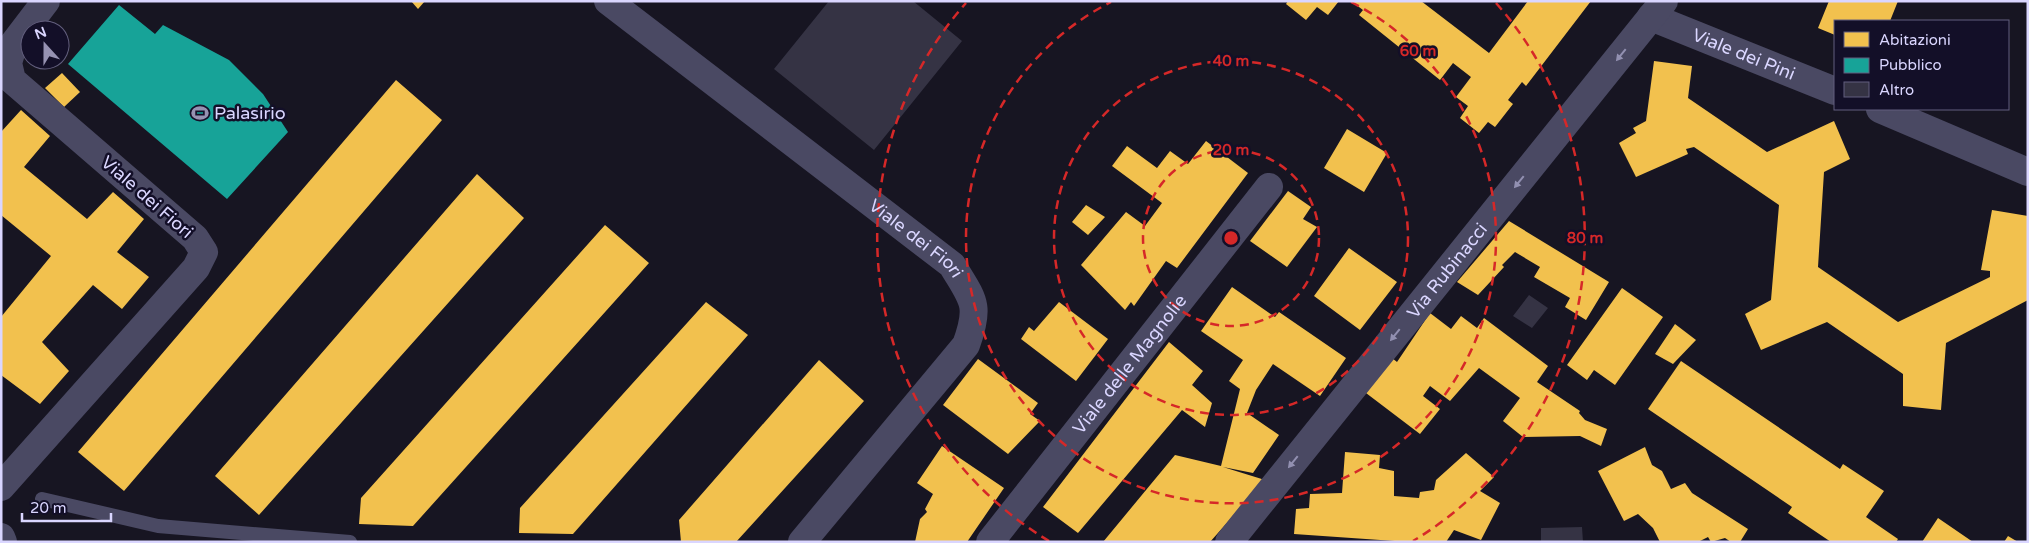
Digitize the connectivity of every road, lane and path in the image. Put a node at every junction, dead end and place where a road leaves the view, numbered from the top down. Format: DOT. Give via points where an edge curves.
graph roads {
  1 [pos="46,1"];
  2 [pos="608,1"];
  3 [pos="1658,9"];
  4 [pos="1834,91"];
  5 [pos="1882,110"];
  6 [pos="2028,172"];
  7 [pos="1269,187"];
  8 [pos="1,487"];
  9 [pos="42,499"];
  10 [pos="1,537"];
  11 [pos="3,542"];
  12 [pos="350,542"];
  13 [pos="802,542"];
  14 [pos="990,542"];
  15 [pos="1229,542"];
  1 -- 8 [label="street, Viale dei Fiori" via="14,43 8,63 12,80 195,238 204,252 196,268"];
  2 -- 13 [label="street, Viale dei Fiori" via="952,265 974,300 975,320 966,345"];
  3 -- 4 [label="street, Viale dei Pini"];
  3 -- 15 [label="street, Via Rubinacci, one-way"];
  5 -- 6 [label="street"];
  7 -- 14 [label="street, Viale delle Magnolie"];
  9 -- 12 [label="lane" via="158,526"];
  10 -- 11 [label="street"];
}
